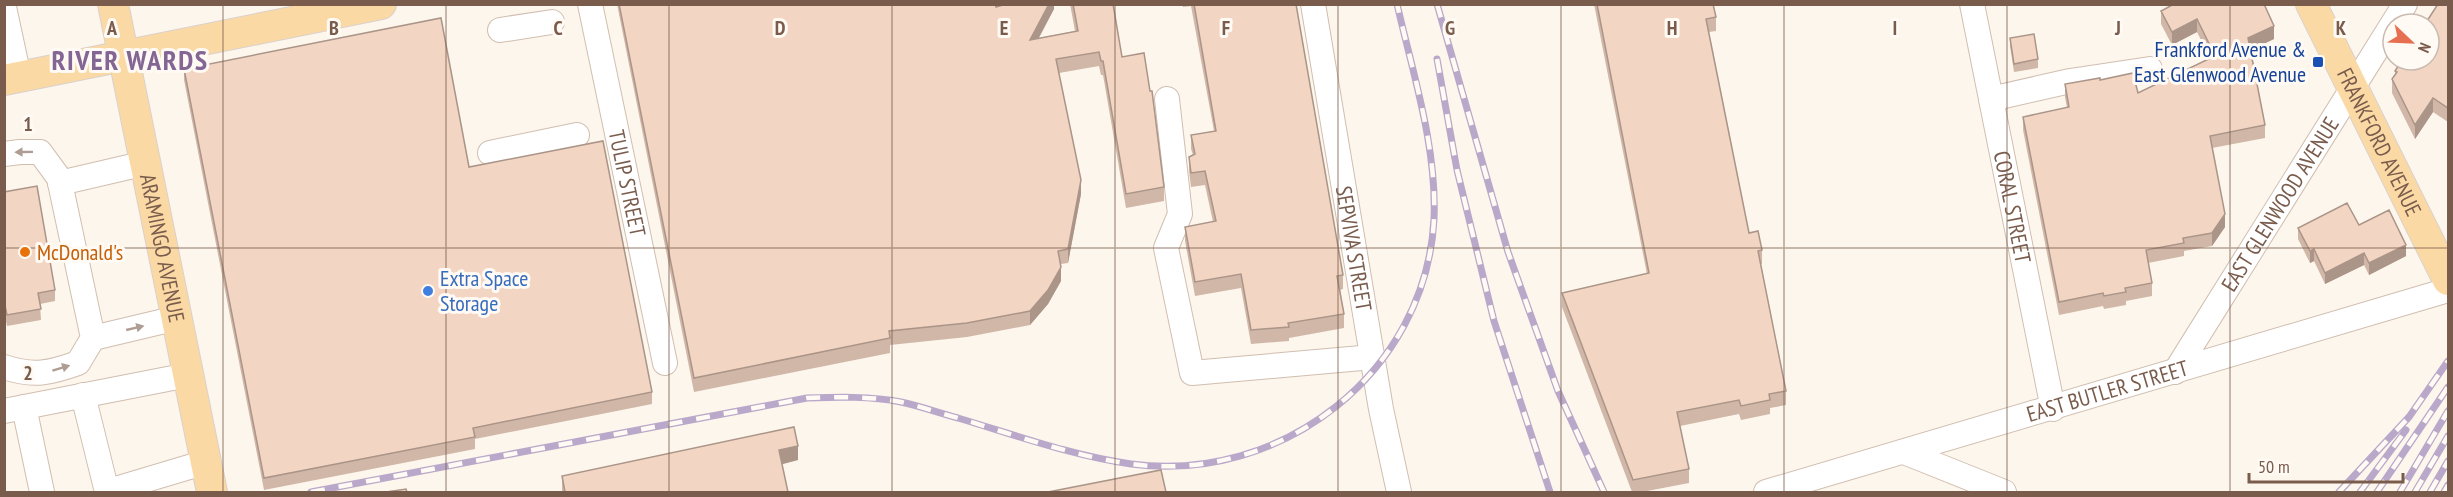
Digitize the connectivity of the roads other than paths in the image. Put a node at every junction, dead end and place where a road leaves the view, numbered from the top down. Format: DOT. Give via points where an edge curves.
graph roads {
  1 [pos="113,4"];
  2 [pos="381,4"];
  3 [pos="590,4"];
  4 [pos="1313,4"];
  5 [pos="1972,4"];
  6 [pos="2311,4"];
  7 [pos="2405,4"];
  8 [pos="4,7"];
  9 [pos="317,11"];
  10 [pos="552,22"];
  11 [pos="500,30"];
  12 [pos="124,56"];
  13 [pos="2150,69"];
  14 [pos="12,78"];
  15 [pos="2353,87"];
  16 [pos="1167,99"];
  17 [pos="1991,99"];
  18 [pos="577,135"];
  19 [pos="490,153"];
  20 [pos="4,154"];
  21 [pos="146,163"];
  22 [pos="60,183"];
  23 [pos="2448,280"];
  24 [pos="2448,290"];
  25 [pos="177,318"];
  26 [pos="93,338"];
  27 [pos="1373,357"];
  28 [pos="665,363"];
  29 [pos="4,367"];
  30 [pos="2175,372"];
  31 [pos="189,375"];
  32 [pos="83,395"];
  33 [pos="14,409"];
  34 [pos="2053,409"];
  35 [pos="1904,452"];
  36 [pos="207,462"];
  37 [pos="42,492"];
  38 [pos="107,492"];
  39 [pos="112,492"];
  40 [pos="212,492"];
  41 [pos="1399,492"];
  42 [pos="1766,492"];
  43 [pos="2004,492"];
  1 -- 12 [label="main road, ARAMINGO AVENUE"];
  2 -- 9 [label="main road"];
  3 -- 28 [label="street, TULIP STREET"];
  4 -- 27 [label="street, SEPVIVA STREET"];
  5 -- 17 [label="street, CORAL STREET"];
  6 -- 15 [label="main road, FRANKFORD AVENUE"];
  7 -- 15 [label="street, EAST GLENWOOD AVENUE"];
  8 -- 14 [label="street"];
  9 -- 12 [label="main road"];
  10 -- 11 [label="street"];
  12 -- 14 [label="main road"];
  12 -- 21 [label="main road, ARAMINGO AVENUE"];
  13 -- 17 [label="street" via="2070,81"];
  15 -- 23 [label="main road, FRANKFORD AVENUE"];
  15 -- 30 [label="street, EAST GLENWOOD AVENUE"];
  16 -- 27 [label="street" via="1180,214 1166,248 1192,373"];
  17 -- 34 [label="street, CORAL STREET"];
  18 -- 19 [label="street"];
  22 -- 20 [label="street, one-way" via="40,152"];
  21 -- 22 [label="street"];
  21 -- 25 [label="main road, ARAMINGO AVENUE"];
  22 -- 26 [label="street"];
  24 -- 30 [label="street, EAST BUTLER STREET"];
  26 -- 25 [label="street, one-way"];
  25 -- 31 [label="main road, ARAMINGO AVENUE"];
  29 -- 26 [label="street, one-way" via="31,374 55,371 78,363"];
  27 -- 41 [label="street, SEPVIVA STREET"];
  30 -- 34 [label="street, EAST BUTLER STREET"];
  31 -- 32 [label="street"];
  31 -- 36 [label="main road, ARAMINGO AVENUE"];
  32 -- 33 [label="street"];
  32 -- 38 [label="street"];
  33 -- 37 [label="street"];
  34 -- 35 [label="street, EAST BUTLER STREET"];
  35 -- 42 [label="street, EAST BUTLER STREET"];
  35 -- 43 [label="street"];
  36 -- 39 [label="street"];
  36 -- 40 [label="main road, ARAMINGO AVENUE"];
}
